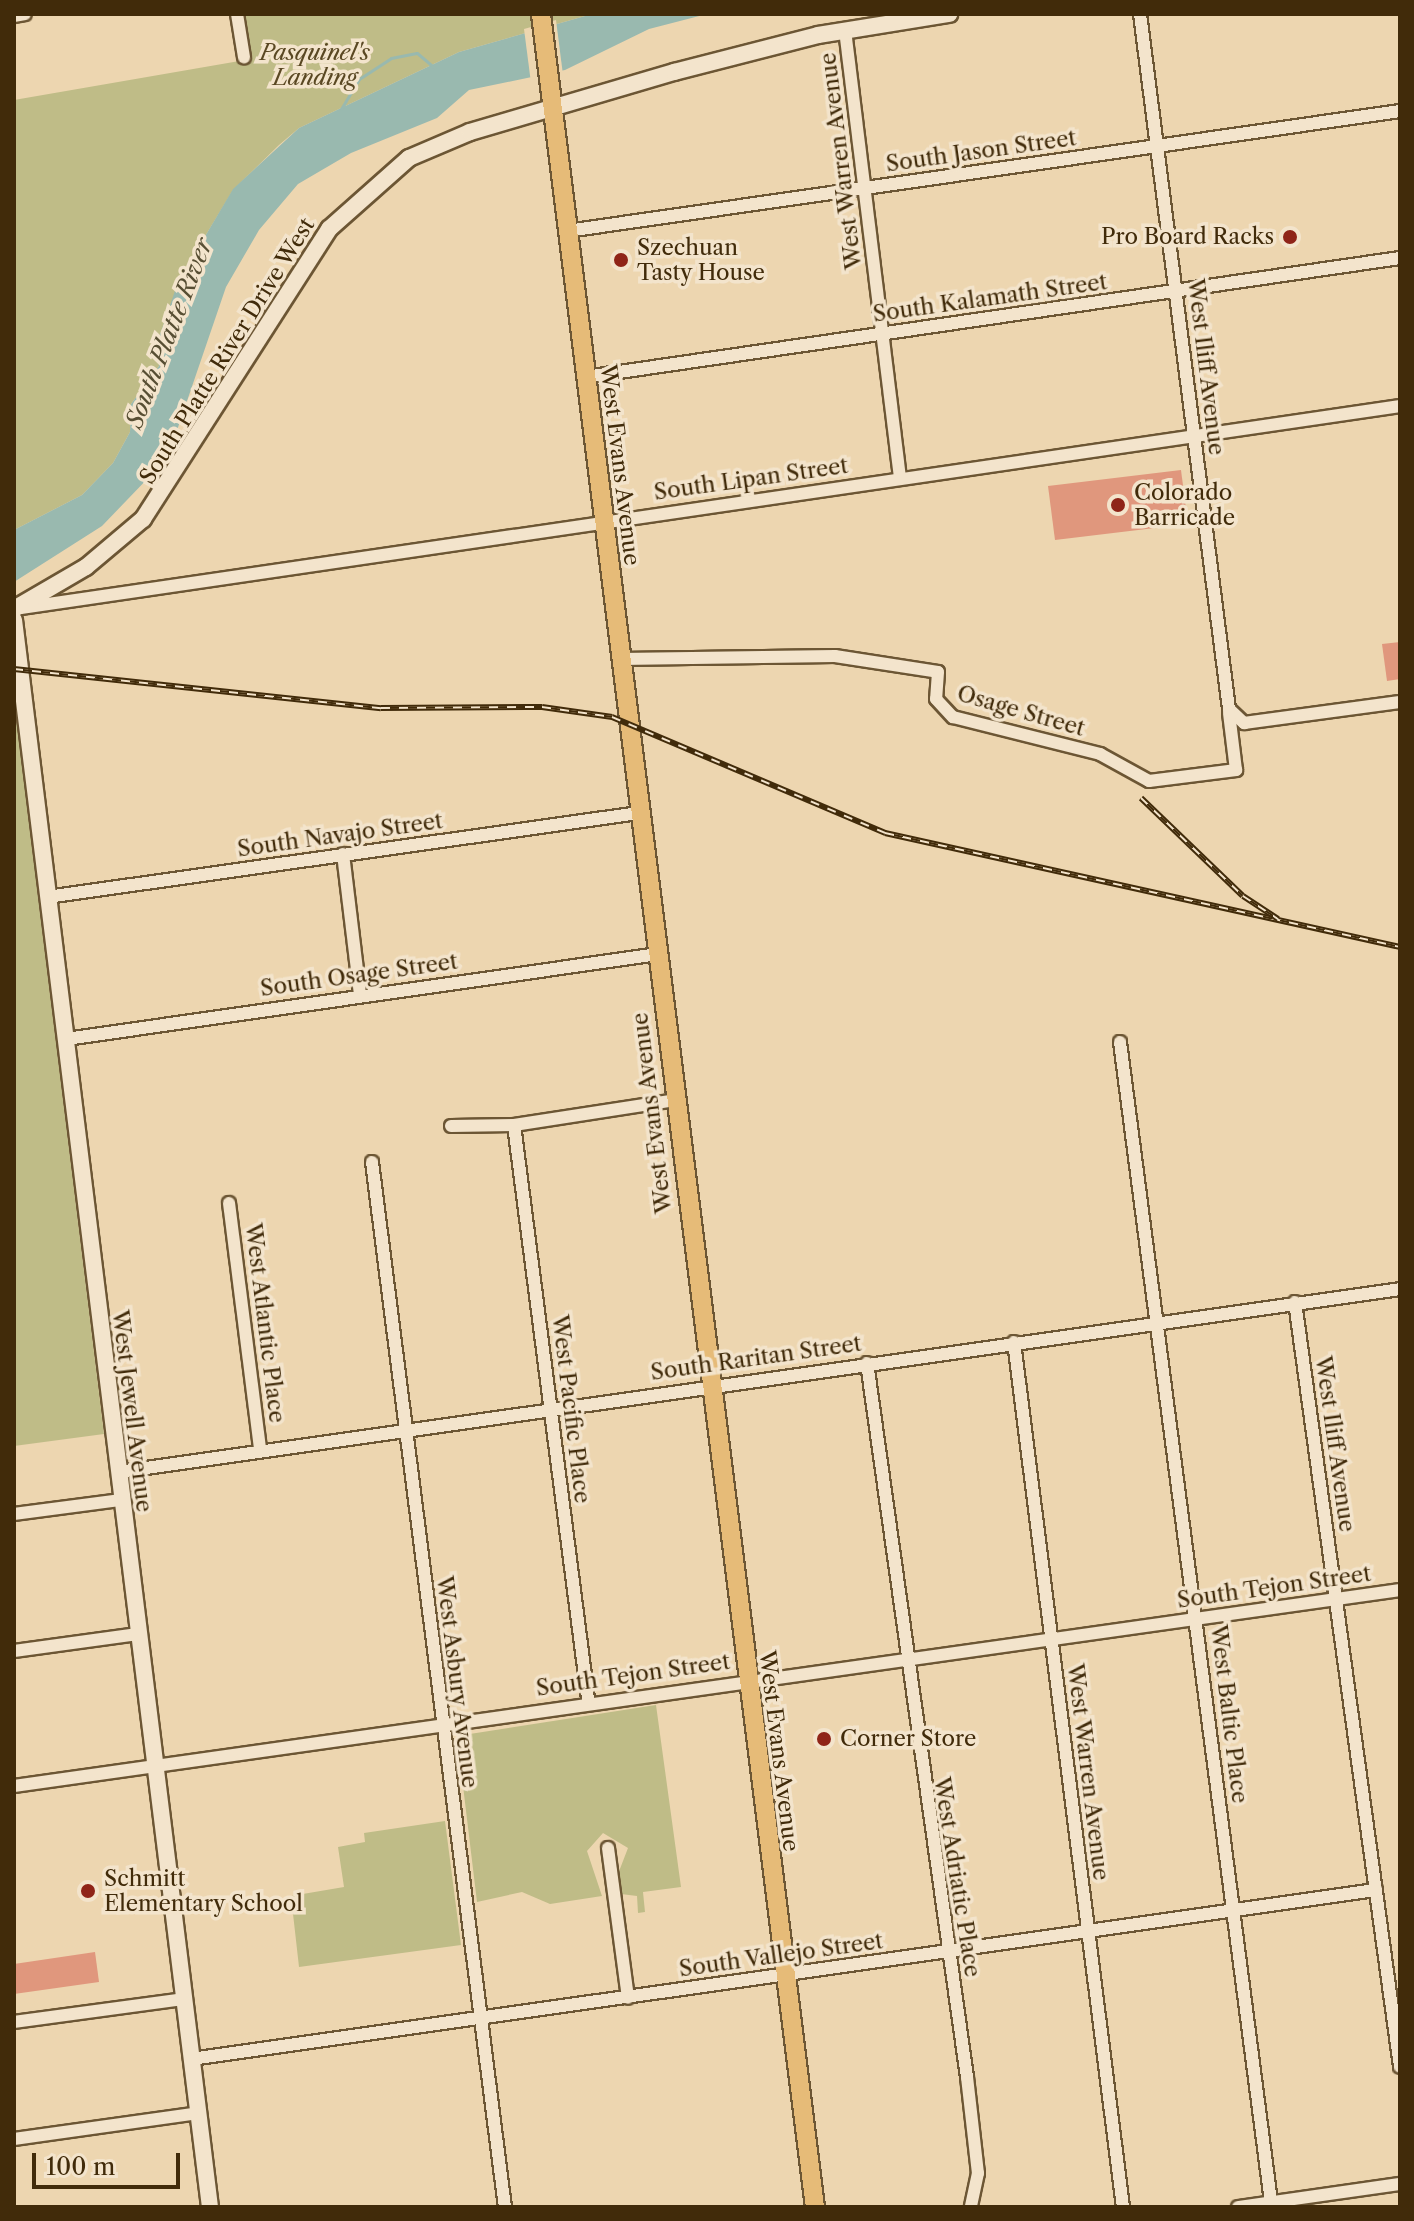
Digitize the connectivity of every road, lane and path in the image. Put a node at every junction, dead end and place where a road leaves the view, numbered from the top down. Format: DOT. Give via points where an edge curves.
graph roads {
  1 [pos="25,14"];
  2 [pos="237,14"];
  3 [pos="541,14"];
  4 [pos="949,14"];
  5 [pos="1140,14"];
  6 [pos="14,16"];
  7 [pos="845,30"];
  8 [pos="244,57"];
  9 [pos="552,104"];
  10 [pos="1400,111"];
  11 [pos="1158,146"];
  12 [pos="864,188"];
  13 [pos="567,231"];
  14 [pos="1400,258"];
  15 [pos="1176,291"];
  16 [pos="882,335"];
  17 [pos="585,377"];
  18 [pos="1400,406"];
  19 [pos="1195,437"];
  20 [pos="900,478"];
  21 [pos="603,521"];
  22 [pos="14,609"];
  23 [pos="14,620"];
  24 [pos="620,659"];
  25 [pos="1400,702"];
  26 [pos="1229,709"];
  27 [pos="639,813"];
  28 [pos="343,854"];
  29 [pos="47,897"];
  30 [pos="658,954"];
  31 [pos="360,994"];
  32 [pos="66,1039"];
  33 [pos="1120,1042"];
  34 [pos="675,1100"];
  35 [pos="514,1125"];
  36 [pos="451,1126"];
  37 [pos="372,1162"];
  38 [pos="229,1203"];
  39 [pos="1400,1289"];
  40 [pos="1295,1302"];
  41 [pos="1158,1320"];
  42 [pos="1014,1342"];
  43 [pos="867,1363"];
  44 [pos="708,1385"];
  45 [pos="551,1409"];
  46 [pos="405,1428"];
  47 [pos="260,1447"];
  48 [pos="118,1472"];
  49 [pos="121,1500"];
  50 [pos="14,1514"];
  51 [pos="1400,1590"];
  52 [pos="1336,1599"];
  53 [pos="1196,1618"];
  54 [pos="138,1634"];
  55 [pos="1051,1638"];
  56 [pos="14,1651"];
  57 [pos="905,1658"];
  58 [pos="746,1680"];
  59 [pos="588,1699"];
  60 [pos="442,1724"];
  61 [pos="155,1766"];
  62 [pos="14,1786"];
  63 [pos="608,1848"];
  64 [pos="1376,1890"];
  65 [pos="1234,1910"];
  66 [pos="1088,1931"];
  67 [pos="946,1952"];
  68 [pos="784,1975"];
  69 [pos="628,1998"];
  70 [pos="184,1999"];
  71 [pos="479,2019"];
  72 [pos="14,2022"];
  73 [pos="191,2059"];
  74 [pos="1400,2067"];
  75 [pos="198,2113"];
  76 [pos="14,2139"];
  77 [pos="1400,2184"];
  78 [pos="1271,2202"];
  79 [pos="210,2207"];
  80 [pos="505,2207"];
  81 [pos="815,2207"];
  82 [pos="971,2207"];
  83 [pos="1123,2207"];
  84 [pos="1238,2207"];
  1 -- 6 [label="street"];
  2 -- 8 [label="street"];
  3 -- 9 [label="main road, West Evans Avenue"];
  4 -- 7 [label="street, South Platte River Drive West"];
  5 -- 11 [label="street, West Iliff Avenue"];
  7 -- 9 [label="street, South Platte River Drive West"];
  7 -- 12 [label="street, West Warren Avenue"];
  9 -- 13 [label="main road, West Evans Avenue"];
  9 -- 22 [label="street, South Platte River Drive West" via="435,145 370,185 310,257 149,513 86,567"];
  10 -- 11 [label="street, South Jason Street"];
  11 -- 12 [label="street, South Jason Street"];
  11 -- 15 [label="street, West Iliff Avenue"];
  12 -- 13 [label="street, South Jason Street"];
  12 -- 16 [label="street, West Warren Avenue"];
  13 -- 17 [label="main road, West Evans Avenue"];
  14 -- 15 [label="street, South Kalamath Street"];
  15 -- 16 [label="street, South Kalamath Street"];
  15 -- 19 [label="street, West Iliff Avenue"];
  16 -- 17 [label="street, South Kalamath Street"];
  16 -- 20 [label="street, West Warren Avenue"];
  17 -- 21 [label="main road, West Evans Avenue"];
  18 -- 19 [label="street, South Lipan Street"];
  19 -- 20 [label="street, South Lipan Street"];
  19 -- 26 [label="street, West Iliff Avenue"];
  20 -- 21 [label="street, South Lipan Street"];
  21 -- 22 [label="street, South Lipan Street"];
  21 -- 24 [label="main road, West Evans Avenue"];
  23 -- 29 [label="street, West Jewell Avenue"];
  24 -- 26 [label="street, Osage Street" via="835,656 938,672 936,699 953,717 1100,754 1149,781 1236,770"];
  24 -- 27 [label="main road, West Evans Avenue"];
  25 -- 26 [label="street, West Iliff Avenue" via="1238,721"];
  27 -- 28 [label="street, South Navajo Street"];
  27 -- 30 [label="main road, West Evans Avenue"];
  28 -- 29 [label="street, South Navajo Street"];
  28 -- 31 [label="street"];
  29 -- 32 [label="street, West Jewell Avenue"];
  30 -- 31 [label="street, South Osage Street"];
  30 -- 34 [label="main road, West Evans Avenue"];
  31 -- 32 [label="street, South Osage Street"];
  32 -- 48 [label="street, West Jewell Avenue"];
  33 -- 41 [label="street, West Baltic Place"];
  34 -- 35 [label="street"];
  34 -- 44 [label="main road, West Evans Avenue"];
  35 -- 36 [label="street"];
  35 -- 45 [label="street, West Pacific Place"];
  37 -- 46 [label="street, West Asbury Avenue"];
  38 -- 47 [label="street, West Atlantic Place"];
  39 -- 40 [label="street, South Raritan Street"];
  40 -- 41 [label="street, South Raritan Street"];
  40 -- 52 [label="street, West Iliff Avenue"];
  41 -- 42 [label="street, South Raritan Street"];
  41 -- 53 [label="street, West Baltic Place"];
  42 -- 43 [label="street, South Raritan Street"];
  42 -- 55 [label="street, West Warren Avenue"];
  43 -- 44 [label="street, South Raritan Street"];
  43 -- 57 [label="street, West Adriatic Place"];
  44 -- 45 [label="street, South Raritan Street"];
  44 -- 58 [label="main road, West Evans Avenue"];
  45 -- 46 [label="street, South Raritan Street"];
  45 -- 59 [label="street, West Pacific Place"];
  46 -- 47 [label="street, South Raritan Street"];
  46 -- 60 [label="street, West Asbury Avenue"];
  47 -- 48 [label="street, South Raritan Street"];
  48 -- 49 [label="street, West Jewell Avenue"];
  49 -- 50 [label="street"];
  49 -- 54 [label="street, West Jewell Avenue"];
  51 -- 52 [label="street, South Tejon Street"];
  52 -- 53 [label="street, South Tejon Street"];
  52 -- 64 [label="street, West Iliff Avenue"];
  53 -- 55 [label="street, South Tejon Street"];
  53 -- 65 [label="street, West Baltic Place"];
  54 -- 56 [label="street"];
  54 -- 61 [label="street, West Jewell Avenue"];
  55 -- 57 [label="street, South Tejon Street"];
  55 -- 66 [label="street, West Warren Avenue"];
  57 -- 58 [label="street, South Tejon Street"];
  57 -- 67 [label="street, West Adriatic Place"];
  58 -- 59 [label="street, South Tejon Street"];
  58 -- 68 [label="main road, West Evans Avenue"];
  59 -- 60 [label="street, South Tejon Street"];
  60 -- 61 [label="street, South Tejon Street"];
  60 -- 71 [label="street, West Asbury Avenue"];
  61 -- 62 [label="street, South Tejon Street"];
  61 -- 70 [label="street, West Jewell Avenue"];
  63 -- 69 [label="street"];
  64 -- 65 [label="street, South Vallejo Street"];
  64 -- 74 [label="street, West Iliff Avenue"];
  65 -- 66 [label="street, South Vallejo Street"];
  65 -- 78 [label="street, West Baltic Place"];
  66 -- 67 [label="street, South Vallejo Street"];
  66 -- 83 [label="street, West Warren Avenue"];
  67 -- 68 [label="street, South Vallejo Street"];
  67 -- 82 [label="street, West Adriatic Place" via="978,2173"];
  68 -- 69 [label="street, South Vallejo Street"];
  68 -- 81 [label="main road, West Evans Avenue"];
  69 -- 71 [label="street, South Vallejo Street"];
  70 -- 72 [label="street"];
  70 -- 73 [label="street, West Jewell Avenue"];
  71 -- 73 [label="street, South Vallejo Street"];
  71 -- 80 [label="street, West Asbury Avenue"];
  73 -- 75 [label="street, West Jewell Avenue"];
  75 -- 76 [label="street"];
  75 -- 79 [label="street, West Jewell Avenue"];
  77 -- 78 [label="street"];
  78 -- 84 [label="street"];
}
